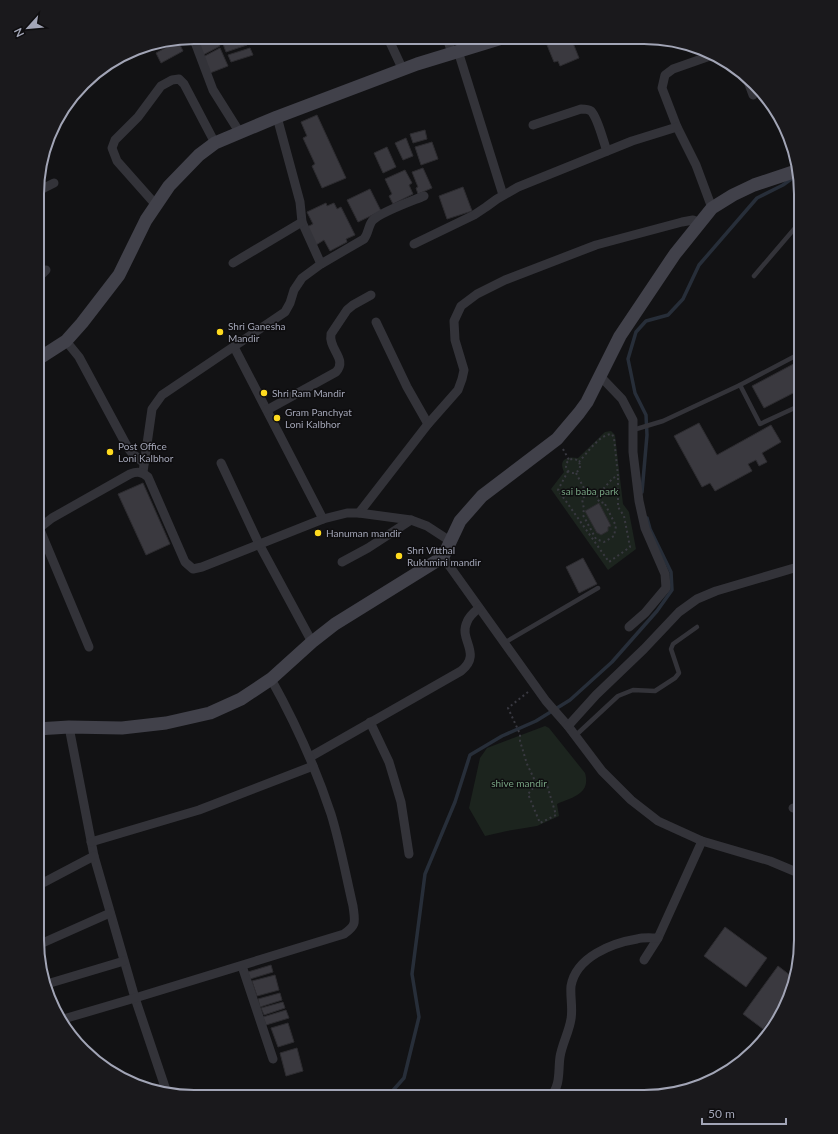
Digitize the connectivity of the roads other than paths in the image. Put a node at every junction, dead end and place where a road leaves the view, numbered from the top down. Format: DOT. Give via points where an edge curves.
graph roads {
  1 [pos="195,44"];
  2 [pos="391,44"];
  3 [pos="450,44"];
  4 [pos="477,44"];
  5 [pos="455,52"];
  6 [pos="706,57"];
  7 [pos="404,70"];
  8 [pos="751,89"];
  9 [pos="753,95"];
  10 [pos="277,117"];
  11 [pos="533,125"];
  12 [pos="677,126"];
  13 [pos="240,133"];
  14 [pos="215,143"];
  15 [pos="607,151"];
  16 [pos="793,172"];
  17 [pos="54,183"];
  18 [pos="44,188"];
  19 [pos="424,196"];
  20 [pos="503,196"];
  21 [pos="156,205"];
  22 [pos="712,208"];
  23 [pos="302,222"];
  24 [pos="701,223"];
  25 [pos="794,229"];
  26 [pos="414,244"];
  27 [pos="234,263"];
  28 [pos="321,264"];
  29 [pos="754,276"];
  30 [pos="371,295"];
  31 [pos="376,322"];
  32 [pos="66,341"];
  33 [pos="234,347"];
  34 [pos="44,355"];
  35 [pos="794,357"];
  36 [pos="600,376"];
  37 [pos="740,385"];
  38 [pos="794,408"];
  39 [pos="267,410"];
  40 [pos="428,424"];
  41 [pos="636,429"];
  42 [pos="221,463"];
  43 [pos="143,468"];
  44 [pos="359,513"];
  45 [pos="323,519"];
  46 [pos="411,520"];
  47 [pos="44,523"];
  48 [pos="44,541"];
  49 [pos="450,541"];
  50 [pos="259,544"];
  51 [pos="443,557"];
  52 [pos="342,562"];
  53 [pos="794,568"];
  54 [pos="598,588"];
  55 [pos="479,608"];
  56 [pos="629,627"];
  57 [pos="697,627"];
  58 [pos="312,642"];
  59 [pos="504,643"];
  60 [pos="89,647"];
  61 [pos="271,679"];
  62 [pos="370,722"];
  63 [pos="568,726"];
  64 [pos="69,727"];
  65 [pos="44,729"];
  66 [pos="575,736"];
  67 [pos="310,757"];
  68 [pos="313,766"];
  69 [pos="702,841"];
  70 [pos="91,842"];
  71 [pos="409,854"];
  72 [pos="94,856"];
  73 [pos="794,871"];
  74 [pos="44,882"];
  75 [pos="110,913"];
  76 [pos="658,938"];
  77 [pos="44,942"];
  78 [pos="644,960"];
  79 [pos="124,961"];
  80 [pos="242,966"];
  81 [pos="50,983"];
  82 [pos="135,998"];
  83 [pos="66,1018"];
  84 [pos="273,1059"];
  85 [pos="165,1087"];
  86 [pos="556,1090"];
  1 -- 13 [label="street" via="213,90"];
  2 -- 7 [label="street"];
  3 -- 5 [label="street"];
  4 -- 5 [label="street"];
  5 -- 7 [label="street"];
  5 -- 20 [label="street"];
  6 -- 12 [label="street" via="673,69 665,75 662,88"];
  7 -- 10 [label="street"];
  8 -- 9 [label="street"];
  10 -- 13 [label="street"];
  10 -- 23 [label="street" via="300,202"];
  11 -- 15 [label="street" via="587,109 592,112"];
  12 -- 15 [label="street"];
  12 -- 22 [label="street" via="696,165"];
  13 -- 14 [label="street"];
  14 -- 21 [label="street" via="199,155 169,186"];
  14 -- 21 [label="street" via="184,84 178,79 160,86 138,117 115,140 112,148 117,161"];
  15 -- 20 [label="street" via="518,187"];
  16 -- 22 [label="street" via="754,185"];
  17 -- 18 [label="street"];
  19 -- 28 [label="street" via="373,220 364,239"];
  20 -- 26 [label="street" via="474,215"];
  21 -- 32 [label="street" via="119,276"];
  22 -- 24 [label="street"];
  23 -- 27 [label="street"];
  23 -- 28 [label="street"];
  24 -- 36 [label="street" via="675,254 620,336"];
  24 -- 40 [label="street" via="693,220 682,222 596,245 505,280 477,294 461,306 454,320 455,340 464,370 458,390"];
  25 -- 29 [label="lane"];
  28 -- 33 [label="street" via="302,278 285,312"];
  30 -- 39 [label="street" via="353,304 331,334 331,344 341,363 340,368"];
  31 -- 40 [label="street"];
  32 -- 34 [label="street"];
  32 -- 43 [label="street" via="79,357 128,448"];
  33 -- 39 [label="street"];
  33 -- 43 [label="street" via="162,395 156,402 152,409"];
  35 -- 37 [label="lane"];
  36 -- 41 [label="street" via="622,399"];
  36 -- 49 [label="street" via="587,402 568,428 482,496 460,521"];
  37 -- 38 [label="lane" via="760,424"];
  37 -- 41 [label="lane" via="663,421"];
  39 -- 45 [label="street"];
  40 -- 44 [label="street"];
  41 -- 56 [label="street" via="633,452 644,528 665,574 666,588"];
  42 -- 50 [label="street"];
  43 -- 47 [label="street"];
  43 -- 50 [label="street" via="185,562 193,569"];
  44 -- 45 [label="street"];
  44 -- 46 [label="street"];
  45 -- 50 [label="street"];
  46 -- 49 [label="street" via="427,526"];
  46 -- 52 [label="street"];
  48 -- 60 [label="street"];
  49 -- 51 [label="street"];
  50 -- 58 [label="street"];
  51 -- 55 [label="street"];
  51 -- 58 [label="street" via="335,624"];
  53 -- 63 [label="street" via="697,599 679,612"];
  54 -- 59 [label="lane"];
  55 -- 59 [label="street"];
  55 -- 62 [label="street" via="466,623 465,630 471,656 468,665"];
  57 -- 66 [label="lane" via="670,649 679,673 675,678 655,691 633,690 618,696"];
  58 -- 61 [label="street"];
  59 -- 63 [label="street" via="546,701"];
  61 -- 64 [label="street" via="242,699 210,712 166,723 122,728"];
  61 -- 67 [label="street"];
  62 -- 67 [label="street"];
  62 -- 71 [label="street" via="389,762 401,802"];
  63 -- 66 [label="street"];
  64 -- 65 [label="street"];
  64 -- 70 [label="street"];
  66 -- 69 [label="street" via="602,771 631,800 658,822"];
  67 -- 68 [label="street"];
  68 -- 70 [label="street" via="199,810"];
  68 -- 80 [label="street" via="331,814 355,921 352,929 344,934"];
  69 -- 73 [label="street" via="770,861"];
  69 -- 76 [label="street"];
  70 -- 72 [label="street"];
  72 -- 74 [label="street"];
  72 -- 75 [label="street"];
  75 -- 77 [label="street"];
  75 -- 79 [label="street"];
  76 -- 78 [label="street"];
  76 -- 86 [label="street" via="639,938 608,948 587,960 577,971 572,984 572,1017 561,1048"];
  79 -- 81 [label="street"];
  79 -- 82 [label="street"];
  80 -- 82 [label="street"];
  80 -- 84 [label="street"];
  82 -- 83 [label="street"];
  82 -- 85 [label="street"];
}
